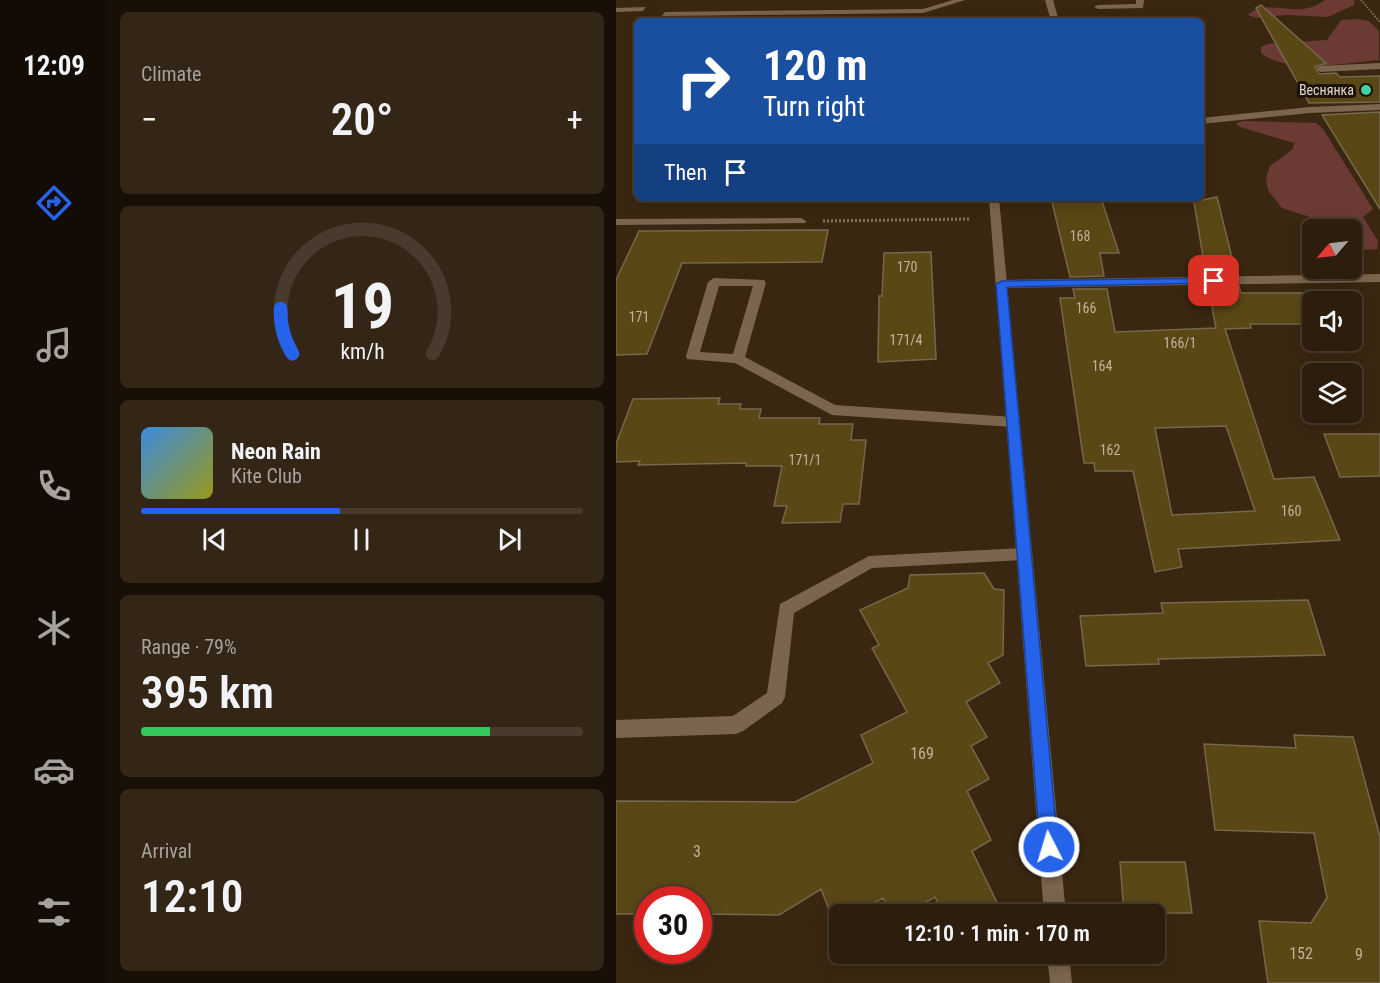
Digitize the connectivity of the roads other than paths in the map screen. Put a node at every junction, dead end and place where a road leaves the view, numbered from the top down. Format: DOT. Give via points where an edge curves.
graph roads {
  1 [pos="961,0"];
  2 [pos="1049,0"];
  3 [pos="1140,0"];
  4 [pos="1098,7"];
  5 [pos="643,9"];
  6 [pos="616,10"];
  7 [pos="663,18"];
  8 [pos="1054,18"];
  9 [pos="1380,66"];
  10 [pos="1320,69"];
  11 [pos="1380,107"];
  12 [pos="1204,121"];
  13 [pos="994,201"];
  14 [pos="801,221"];
  15 [pos="616,222"];
  16 [pos="1380,278"];
  17 [pos="1002,284"];
  18 [pos="738,359"];
  19 [pos="1013,422"];
  20 [pos="1024,554"];
  21 [pos="616,729"];
  22 [pos="1054,904"];
  23 [pos="1059,964"];
  24 [pos="1061,983"];
  1 -- 7 [label="street" via="923,11 665,14"];
  2 -- 8 [label="street"];
  3 -- 4 [label="street" via="1140,6"];
  5 -- 6 [label="street"];
  9 -- 10 [label="street"];
  11 -- 12 [label="street"];
  13 -- 17 [label="street"];
  14 -- 15 [label="street"];
  16 -- 17 [label="street"];
  17 -- 19 [label="street"];
  18 -- 18 [label="street" via="692,356 714,282 760,283"];
  18 -- 19 [label="street" via="832,410"];
  19 -- 20 [label="street"];
  20 -- 21 [label="street" via="869,562 786,609 776,697 736,725"];
  20 -- 22 [label="street"];
  23 -- 24 [label="street"];
}
